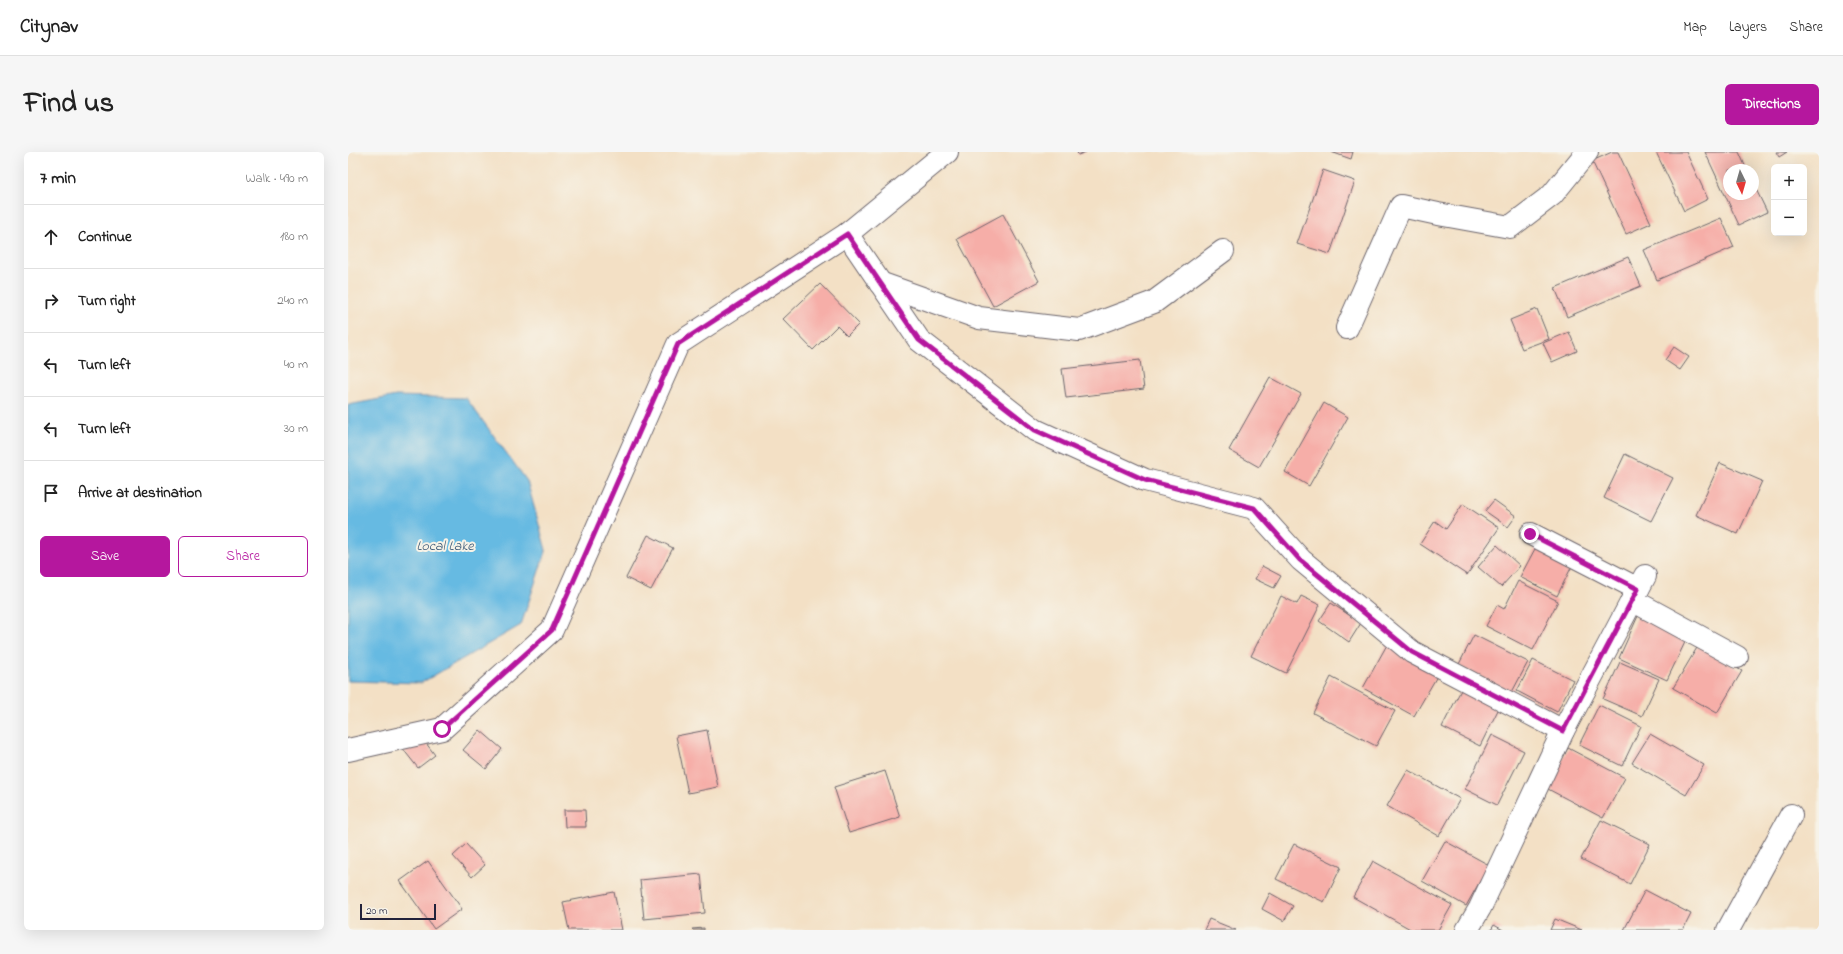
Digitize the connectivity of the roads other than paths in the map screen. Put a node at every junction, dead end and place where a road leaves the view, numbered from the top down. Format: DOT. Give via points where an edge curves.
graph roads {
  1 [pos="947,152"];
  2 [pos="1587,152"];
  3 [pos="847,234"];
  4 [pos="1223,252"];
  5 [pos="880,283"];
  6 [pos="1347,328"];
  7 [pos="1530,534"];
  8 [pos="1638,588"];
  9 [pos="1737,657"];
  10 [pos="1563,731"];
  11 [pos="348,750"];
  12 [pos="1792,815"];
  13 [pos="1468,930"];
  14 [pos="1728,930"];
  1 -- 3 [label="street"];
  2 -- 6 [label="street" via="1552,195 1510,227 1401,206"];
  3 -- 5 [label="street"];
  3 -- 11 [label="street" via="678,344 552,630 442,729"];
  4 -- 5 [label="street" via="1154,302 1079,330 979,318"];
  5 -- 10 [label="street" via="919,340 1035,430 1145,480 1254,508 1300,560 1412,652"];
  7 -- 8 [label="street"];
  8 -- 9 [label="street"];
  8 -- 10 [label="street"];
  10 -- 13 [label="street"];
  12 -- 14 [label="street"];
}
